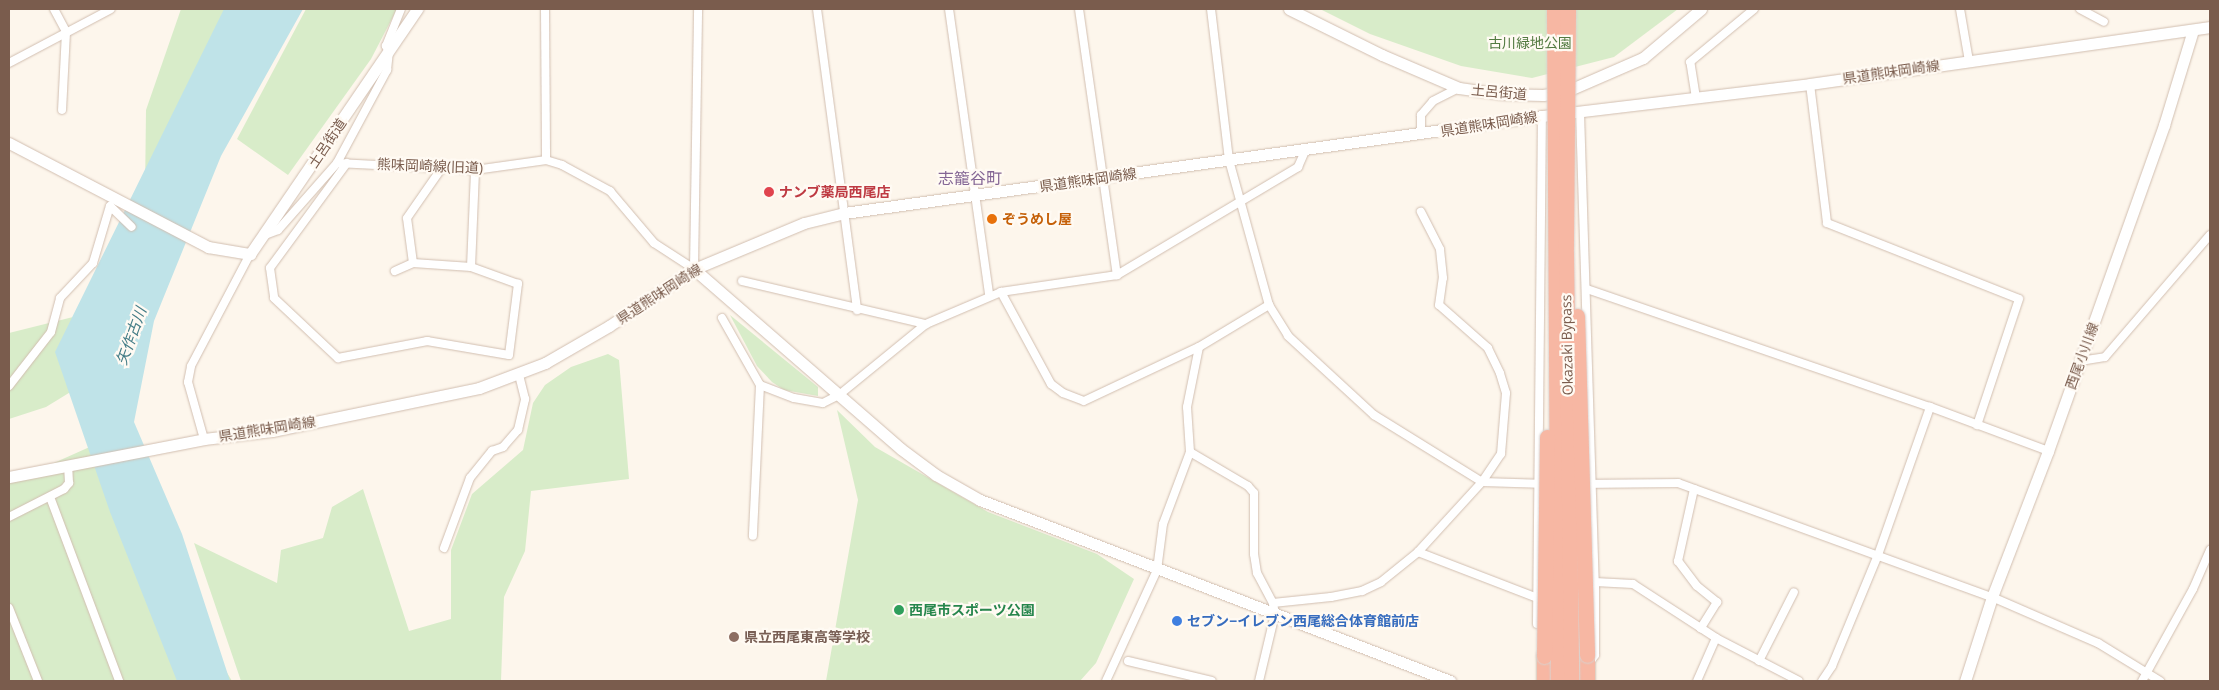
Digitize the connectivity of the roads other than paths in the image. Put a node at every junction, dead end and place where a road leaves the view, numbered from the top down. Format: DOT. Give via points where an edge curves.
graph roads {
  1 [pos="54,9"];
  2 [pos="111,9"];
  3 [pos="401,9"];
  4 [pos="417,9"];
  5 [pos="545,9"];
  6 [pos="698,9"];
  7 [pos="816,9"];
  8 [pos="948,9"];
  9 [pos="1079,9"];
  10 [pos="1211,9"];
  11 [pos="1289,9"];
  12 [pos="1554,9"];
  13 [pos="1568,9"];
  14 [pos="1701,9"];
  15 [pos="1754,9"];
  16 [pos="1960,9"];
  17 [pos="2080,9"];
  18 [pos="2104,22"];
  19 [pos="2210,27"];
  20 [pos="2193,30"];
  21 [pos="66,32"];
  22 [pos="389,52"];
  23 [pos="1969,61"];
  24 [pos="9,63"];
  25 [pos="1810,84"];
  26 [pos="1459,88"];
  27 [pos="1696,98"];
  28 [pos="62,110"];
  29 [pos="1580,113"];
  30 [pos="1542,116"];
  31 [pos="1421,135"];
  32 [pos="9,143"];
  33 [pos="1305,150"];
  34 [pos="546,160"];
  35 [pos="1230,160"];
  36 [pos="337,163"];
  37 [pos="347,163"];
  38 [pos="441,169"];
  39 [pos="475,170"];
  40 [pos="1103,179"];
  41 [pos="975,195"];
  42 [pos="1239,200"];
  43 [pos="111,202"];
  44 [pos="1421,212"];
  45 [pos="844,213"];
  46 [pos="132,227"];
  47 [pos="265,235"];
  48 [pos="2210,235"];
  49 [pos="250,254"];
  50 [pos="1566,255"];
  51 [pos="413,264"];
  52 [pos="472,267"];
  53 [pos="694,269"];
  54 [pos="395,271"];
  55 [pos="1117,275"];
  56 [pos="742,281"];
  57 [pos="1587,290"];
  58 [pos="1000,292"];
  59 [pos="1555,292"];
  60 [pos="989,295"];
  61 [pos="1268,305"];
  62 [pos="856,310"];
  63 [pos="722,318"];
  64 [pos="926,324"];
  65 [pos="1199,347"];
  66 [pos="2080,361"];
  67 [pos="519,375"];
  68 [pos="760,385"];
  69 [pos="9,386"];
  70 [pos="839,395"];
  71 [pos="1930,407"];
  72 [pos="1977,425"];
  73 [pos="204,439"];
  74 [pos="2048,451"];
  75 [pos="1190,452"];
  76 [pos="68,466"];
  77 [pos="9,478"];
  78 [pos="1482,482"];
  79 [pos="1537,484"];
  80 [pos="1593,484"];
  81 [pos="1694,489"];
  82 [pos="50,497"];
  83 [pos="9,517"];
  84 [pos="753,536"];
  85 [pos="444,548"];
  86 [pos="2210,550"];
  87 [pos="1418,552"];
  88 [pos="1878,555"];
  89 [pos="1157,570"];
  90 [pos="1595,582"];
  91 [pos="1794,592"];
  92 [pos="1992,596"];
  93 [pos="1537,598"];
  94 [pos="9,608"];
  95 [pos="1274,609"];
  96 [pos="1702,628"];
  97 [pos="1716,638"];
  98 [pos="1128,661"];
  99 [pos="1759,661"];
  100 [pos="1587,668"];
  101 [pos="2147,672"];
  102 [pos="38,681"];
  103 [pos="119,681"];
  104 [pos="1106,681"];
  105 [pos="1212,681"];
  106 [pos="1259,681"];
  107 [pos="1450,681"];
  108 [pos="1543,681"];
  109 [pos="1558,681"];
  110 [pos="1571,681"];
  111 [pos="1697,681"];
  112 [pos="1798,681"];
  113 [pos="1822,681"];
  114 [pos="1965,681"];
  115 [pos="2142,681"];
  116 [pos="2160,681"];
  1 -- 21 [label="street"];
  2 -- 21 [label="street"];
  3 -- 22 [label="street" via="386,46"];
  4 -- 22 [label="main road, 土呂街道"];
  5 -- 34 [label="street"];
  6 -- 53 [label="street"];
  7 -- 45 [label="street"];
  8 -- 41 [label="street"];
  9 -- 40 [label="street"];
  10 -- 35 [label="street"];
  11 -- 26 [label="main road, 土呂街道" via="1382,55"];
  12 -- 59 [label="highway, Okazaki Bypass, bridge"];
  13 -- 50 [label="highway, Okazaki Bypass, bridge"];
  14 -- 26 [label="main road, 土呂街道" via="1643,58 1567,90 1543,95"];
  15 -- 27 [label="street" via="1690,62"];
  16 -- 23 [label="street"];
  17 -- 18 [label="street"];
  19 -- 20 [label="main road, 県道熊味岡崎線"];
  20 -- 23 [label="main road, 県道熊味岡崎線"];
  20 -- 66 [label="main road, 西尾小川線" via="2164,125"];
  21 -- 24 [label="street"];
  21 -- 28 [label="street"];
  22 -- 36 [label="street" via="387,70"];
  22 -- 47 [label="main road, 土呂街道"];
  23 -- 25 [label="main road, 県道熊味岡崎線"];
  25 -- 27 [label="main road, 県道熊味岡崎線"];
  25 -- 72 [label="street" via="1827,223 2019,299"];
  26 -- 31 [label="street" via="1432,101 1421,115"];
  27 -- 29 [label="main road, 県道熊味岡崎線"];
  29 -- 30 [label="main road, 県道熊味岡崎線"];
  29 -- 57 [label="street"];
  30 -- 31 [label="main road, 県道熊味岡崎線"];
  30 -- 79 [label="street"];
  31 -- 33 [label="main road, 県道熊味岡崎線"];
  32 -- 43 [label="main road"];
  33 -- 35 [label="main road, 県道熊味岡崎線"];
  33 -- 42 [label="street" via="1298,167"];
  34 -- 39 [label="street, 熊味岡崎線(旧道)"];
  34 -- 53 [label="street, 熊味岡崎線(旧道)" via="610,191 654,243"];
  35 -- 40 [label="main road, 県道熊味岡崎線"];
  35 -- 42 [label="street"];
  36 -- 37 [label="street, 熊味岡崎線(旧道)"];
  36 -- 47 [label="street" via="278,230"];
  37 -- 38 [label="street, 熊味岡崎線(旧道)"];
  37 -- 52 [label="street" via="270,268 274,298 338,358 427,341 509,355 518,284"];
  38 -- 39 [label="street, 熊味岡崎線(旧道)"];
  38 -- 51 [label="street" via="407,218"];
  39 -- 52 [label="street"];
  40 -- 41 [label="main road, 県道熊味岡崎線"];
  40 -- 55 [label="street"];
  41 -- 45 [label="main road, 県道熊味岡崎線"];
  41 -- 60 [label="street"];
  42 -- 55 [label="street"];
  42 -- 61 [label="street"];
  43 -- 46 [label="street"];
  43 -- 49 [label="main road" via="208,247"];
  43 -- 69 [label="street" via="93,263 60,298 51,332 33,360"];
  44 -- 78 [label="street" via="1440,249 1443,278 1439,305 1488,348 1506,393 1500,454"];
  45 -- 53 [label="main road, 県道熊味岡崎線" via="804,223"];
  45 -- 62 [label="street"];
  47 -- 49 [label="main road, 土呂街道"];
  48 -- 66 [label="street" via="2105,357"];
  49 -- 73 [label="street" via="191,366 188,382"];
  50 -- 100 [label="highway, bridge" via="1575,290 1584,465"];
  50 -- 110 [label="highway, Okazaki Bypass, bridge"];
  51 -- 52 [label="street"];
  51 -- 54 [label="street"];
  53 -- 67 [label="main road, 県道熊味岡崎線" via="609,326"];
  53 -- 70 [label="main road"];
  55 -- 58 [label="street"];
  56 -- 62 [label="street"];
  57 -- 71 [label="street"];
  57 -- 80 [label="street"];
  58 -- 60 [label="street"];
  58 -- 65 [label="street" via="1051,384 1063,393 1084,401"];
  59 -- 108 [label="highway, bridge" via="1551,305 1545,463"];
  59 -- 109 [label="highway, Okazaki Bypass, bridge"];
  60 -- 64 [label="street"];
  61 -- 65 [label="street"];
  61 -- 78 [label="street" via="1288,336 1374,415"];
  62 -- 64 [label="street"];
  63 -- 68 [label="street"];
  64 -- 70 [label="street"];
  65 -- 75 [label="street" via="1187,407"];
  66 -- 74 [label="main road, 西尾小川線"];
  67 -- 73 [label="main road, 県道熊味岡崎線" via="479,388 281,429"];
  67 -- 85 [label="street" via="525,399 518,430 503,447 492,451 470,478"];
  68 -- 70 [label="street" via="794,398 824,404"];
  68 -- 84 [label="street"];
  70 -- 89 [label="main road" via="901,449 936,475 980,500"];
  71 -- 72 [label="street"];
  71 -- 88 [label="street"];
  72 -- 74 [label="street"];
  73 -- 76 [label="main road, 県道熊味岡崎線"];
  74 -- 92 [label="main road, 西尾小川線"];
  75 -- 89 [label="street" via="1163,524"];
  75 -- 95 [label="street" via="1248,486 1254,493 1257,573"];
  76 -- 77 [label="main road, 県道熊味岡崎線"];
  76 -- 82 [label="street" via="69,484"];
  78 -- 79 [label="street"];
  78 -- 87 [label="street"];
  79 -- 80 [label="street"];
  79 -- 93 [label="street"];
  80 -- 81 [label="street" via="1678,483"];
  80 -- 90 [label="street"];
  81 -- 88 [label="street"];
  81 -- 96 [label="street" via="1678,561 1697,586 1717,602"];
  82 -- 83 [label="street"];
  82 -- 103 [label="street"];
  86 -- 101 [label="street" via="2193,589"];
  87 -- 93 [label="street"];
  87 -- 95 [label="street" via="1381,582 1362,591"];
  88 -- 92 [label="street"];
  88 -- 113 [label="street" via="1832,666"];
  89 -- 95 [label="main road"];
  89 -- 104 [label="street"];
  90 -- 96 [label="street" via="1633,584"];
  90 -- 100 [label="street" via="1595,655"];
  91 -- 99 [label="street"];
  92 -- 101 [label="street" via="2098,644"];
  92 -- 114 [label="main road, 西尾小川線"];
  93 -- 108 [label="street" via="1538,671"];
  94 -- 102 [label="street"];
  95 -- 106 [label="street"];
  95 -- 107 [label="main road"];
  96 -- 97 [label="street"];
  97 -- 99 [label="street"];
  97 -- 111 [label="street"];
  98 -- 105 [label="street"];
  99 -- 112 [label="street"];
  101 -- 115 [label="street"];
  101 -- 116 [label="street"];
}
